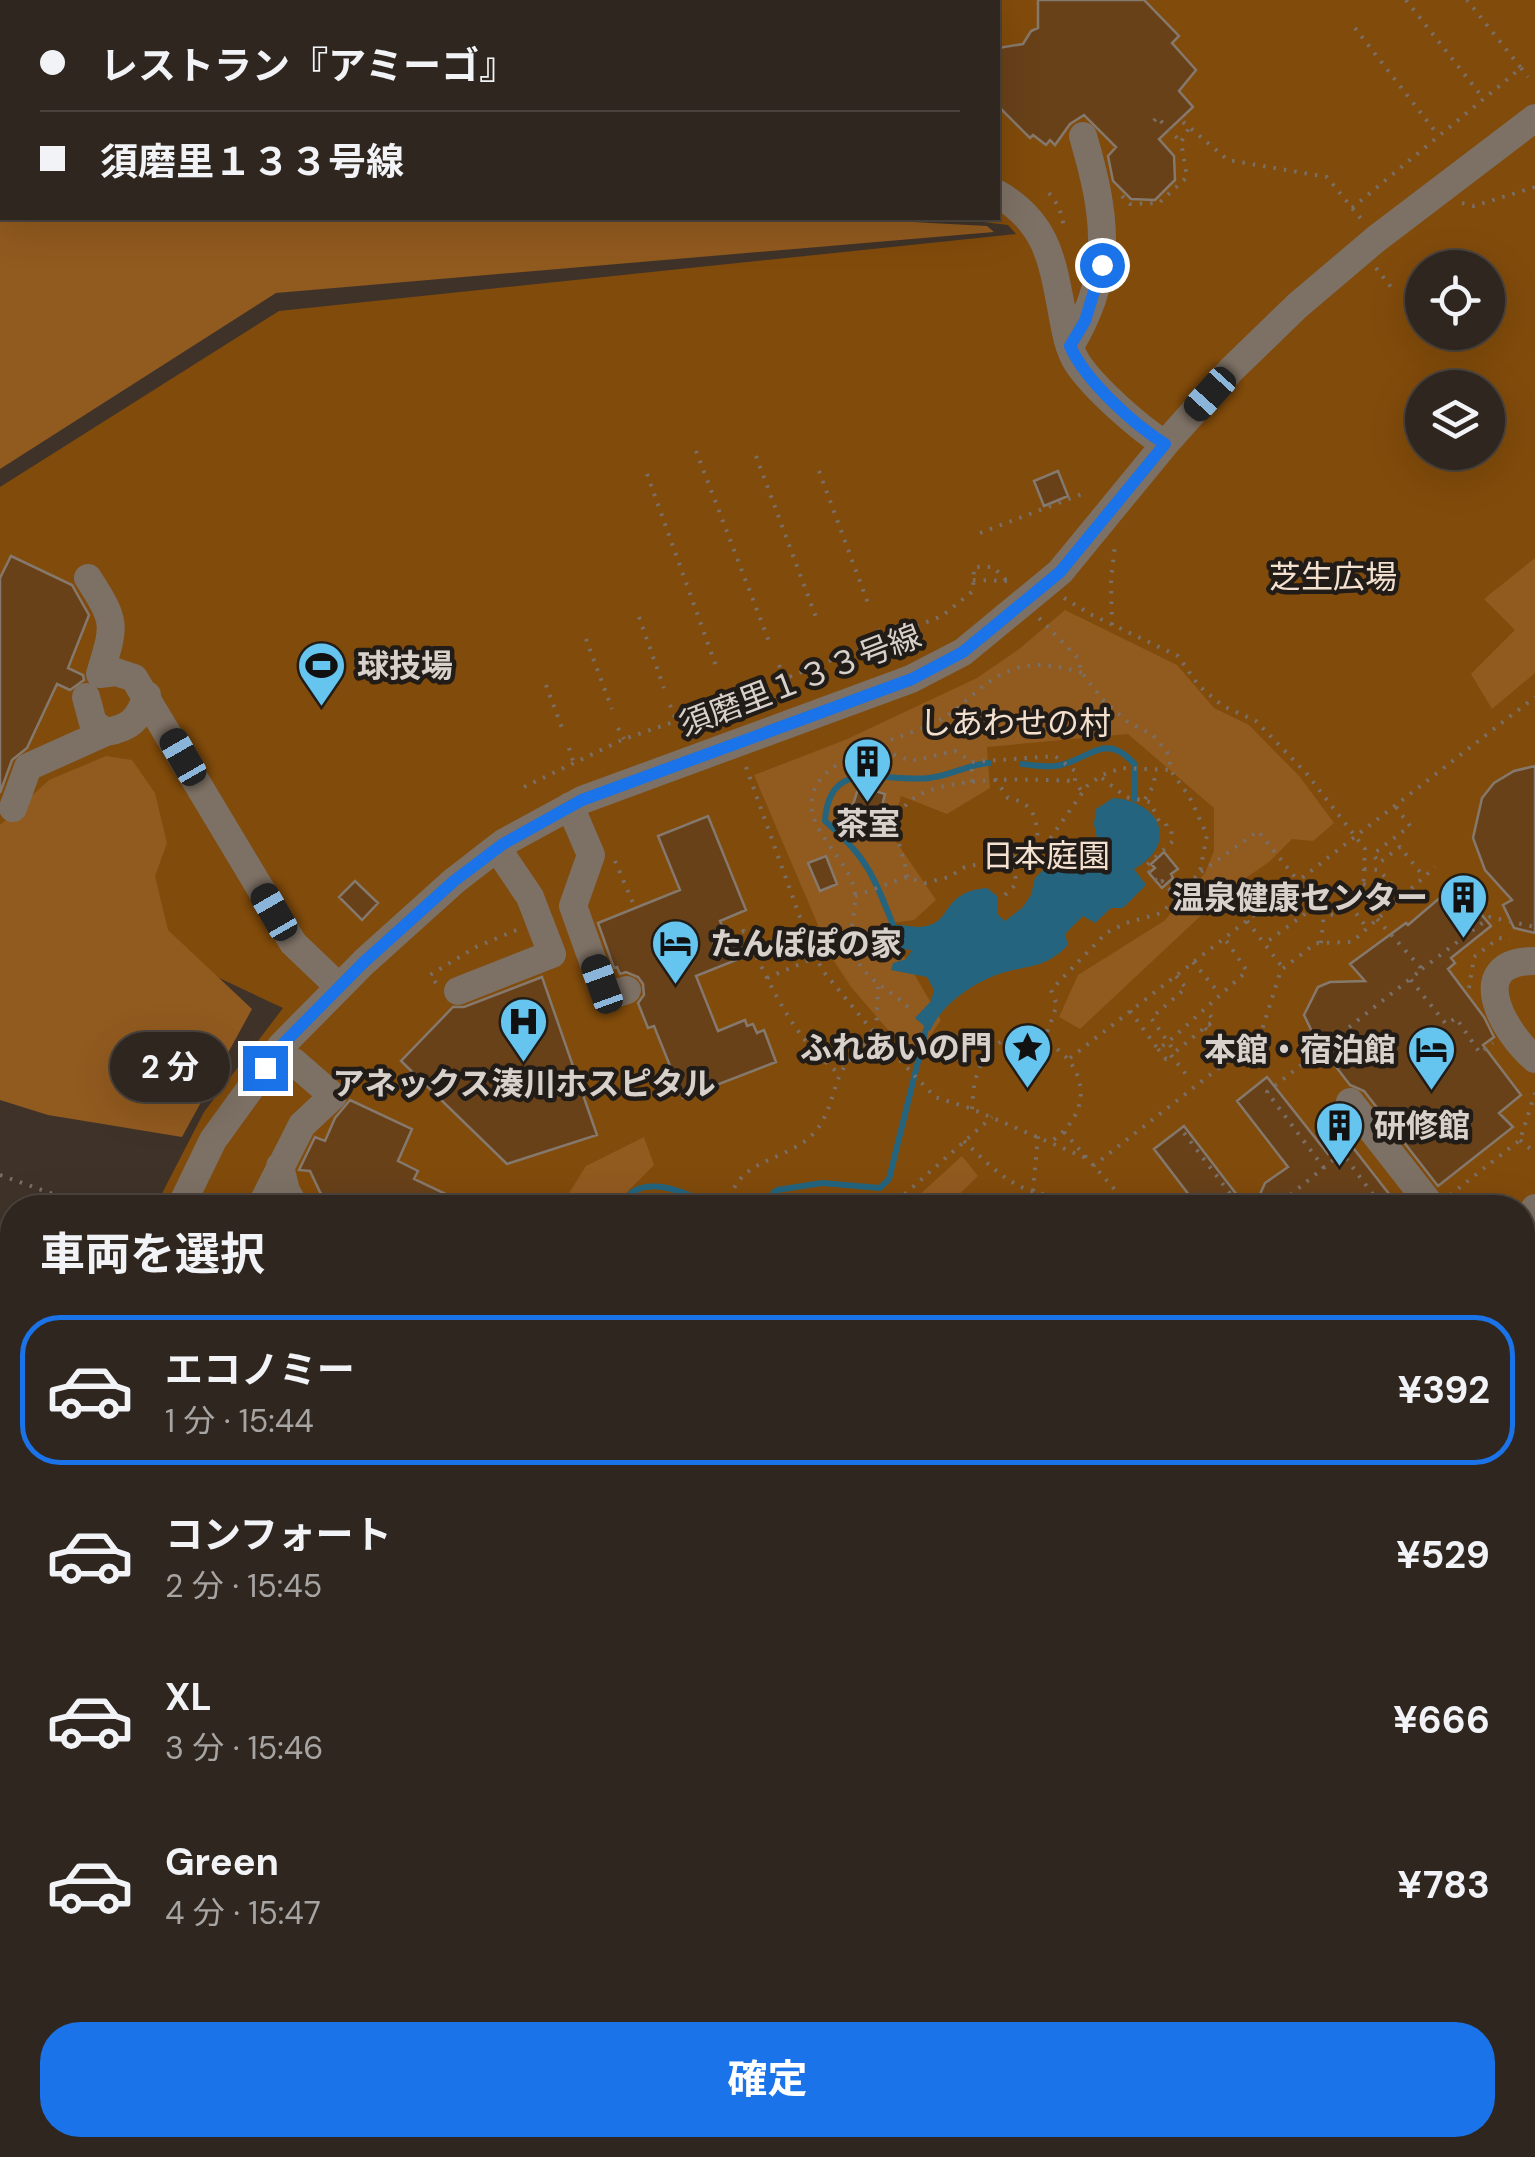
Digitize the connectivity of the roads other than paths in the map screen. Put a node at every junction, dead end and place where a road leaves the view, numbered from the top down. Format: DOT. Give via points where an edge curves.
graph roads {
  1 [pos="1535,118"];
  2 [pos="1083,136"];
  3 [pos="1000,195"];
  4 [pos="1070,346"];
  5 [pos="1165,444"];
  6 [pos="88,578"];
  7 [pos="93,684"];
  8 [pos="147,695"];
  9 [pos="106,732"];
  10 [pos="570,806"];
  11 [pos="12,808"];
  12 [pos="497,848"];
  13 [pos="1535,961"];
  14 [pos="339,987"];
  15 [pos="627,990"];
  16 [pos="458,991"];
  17 [pos="287,1056"];
  18 [pos="1535,1059"];
  19 [pos="1350,1102"];
  20 [pos="280,1166"];
  21 [pos="186,1195"];
  22 [pos="266,1195"];
  23 [pos="288,1195"];
  24 [pos="1429,1195"];
  1 -- 5 [label="street, 須磨里１３３号線" via="1297,306"];
  2 -- 4 [label="street" via="1104,229 1102,265"];
  3 -- 4 [label="street" via="1028,214 1042,237"];
  4 -- 5 [label="street" via="1078,364"];
  5 -- 10 [label="street, 須磨里１３３号線" via="1060,572 963,652 912,679"];
  6 -- 7 [label="street" via="110,614 112,633"];
  7 -- 8 [label="street" via="116,672 134,678"];
  7 -- 9 [label="street" via="93,722"];
  8 -- 9 [label="street" via="126,728"];
  8 -- 14 [label="street" via="293,943"];
  9 -- 11 [label="street" via="28,767"];
  10 -- 12 [label="street, 須磨里１３３号線"];
  10 -- 15 [label="street" via="591,855 573,906 602,984 614,994"];
  12 -- 14 [label="street, 須磨里１３３号線"];
  12 -- 16 [label="street" via="530,896 552,954"];
  13 -- 18 [label="street" via="1500,971 1495,1003"];
  14 -- 17 [label="street, 須磨里１３３号線"];
  17 -- 20 [label="street" via="333,1096 302,1125"];
  17 -- 21 [label="street, 須磨里１３３号線" via="213,1140"];
  19 -- 24 [label="street"];
  20 -- 22 [label="street"];
  20 -- 23 [label="street"];
}
